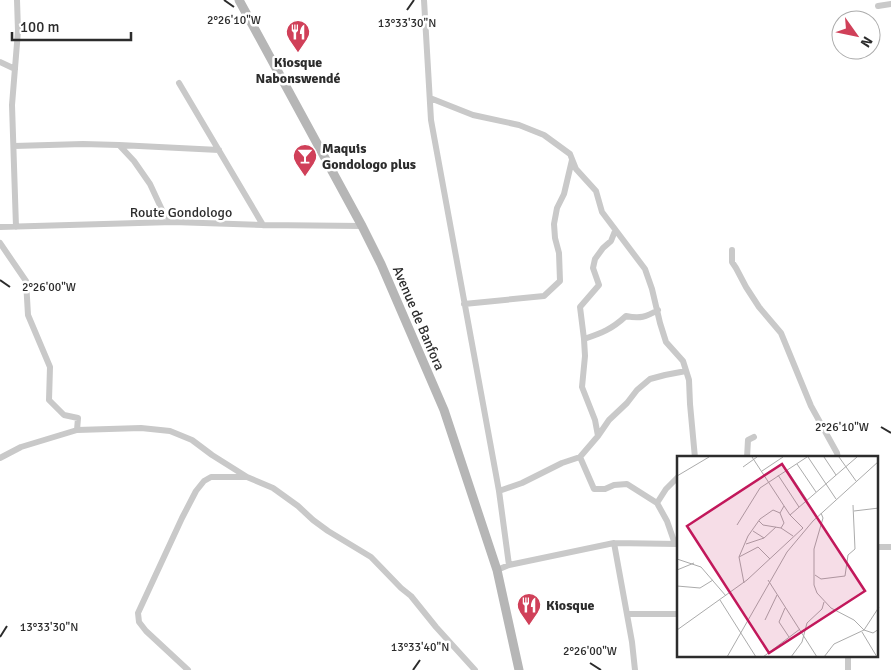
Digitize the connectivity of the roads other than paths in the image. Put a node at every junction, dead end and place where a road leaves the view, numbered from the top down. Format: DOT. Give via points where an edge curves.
graph roads {
  1 [pos="17,0"];
  2 [pos="239,0"];
  3 [pos="424,0"];
  4 [pos="891,4"];
  5 [pos="878,6"];
  6 [pos="0,62"];
  7 [pos="15,69"];
  8 [pos="179,83"];
  9 [pos="430,98"];
  10 [pos="119,145"];
  11 [pos="14,146"];
  12 [pos="219,150"];
  13 [pos="572,160"];
  14 [pos="173,222"];
  15 [pos="263,225"];
  16 [pos="362,226"];
  17 [pos="0,227"];
  18 [pos="16,227"];
  19 [pos="615,231"];
  20 [pos="0,243"];
  21 [pos="732,250"];
  22 [pos="464,304"];
  23 [pos="658,310"];
  24 [pos="584,339"];
  25 [pos="686,372"];
  26 [pos="77,430"];
  27 [pos="598,436"];
  28 [pos="754,437"];
  29 [pos="695,456"];
  30 [pos="747,456"];
  31 [pos="838,456"];
  32 [pos="580,457"];
  33 [pos="0,458"];
  34 [pos="247,477"];
  35 [pos="677,478"];
  36 [pos="499,491"];
  37 [pos="657,503"];
  38 [pos="614,543"];
  39 [pos="677,544"];
  40 [pos="878,547"];
  41 [pos="891,547"];
  42 [pos="509,565"];
  43 [pos="497,570"];
  44 [pos="627,614"];
  45 [pos="677,614"];
  46 [pos="188,670"];
  47 [pos="475,670"];
  48 [pos="518,670"];
  49 [pos="635,670"];
  1 -- 7 [label="street"];
  2 -- 16 [label="main road, Avenue de Banfora"];
  3 -- 9 [label="street"];
  4 -- 5 [label="street"];
  6 -- 7 [label="street"];
  7 -- 11 [label="street" via="12,105"];
  8 -- 12 [label="street"];
  9 -- 13 [label="street" via="473,115 519,125 544,135 570,154"];
  9 -- 22 [label="street" via="431,120"];
  10 -- 11 [label="street"];
  10 -- 12 [label="street"];
  10 -- 14 [label="street" via="134,161 150,184 163,212"];
  11 -- 18 [label="street"];
  12 -- 15 [label="street"];
  13 -- 19 [label="street" via="596,192 602,212"];
  13 -- 22 [label="street" via="554,224 560,280 544,296"];
  14 -- 15 [label="street, Route Gondologo"];
  14 -- 18 [label="street, Route Gondologo"];
  15 -- 16 [label="street, Route Gondologo"];
  16 -- 43 [label="main road, Avenue de Banfora" via="444,410"];
  17 -- 18 [label="street, Route Gondologo"];
  19 -- 23 [label="street" via="645,269"];
  19 -- 24 [label="street" via="611,241 595,258 593,268 599,285 580,306"];
  20 -- 26 [label="street" via="26,281 28,315 50,367 50,400 64,415 78,418"];
  21 -- 31 [label="street" via="732,262 746,287 781,333 811,406"];
  22 -- 36 [label="street"];
  23 -- 24 [label="street" via="638,319 626,316 615,326"];
  23 -- 25 [label="street" via="666,342 683,361"];
  24 -- 27 [label="street" via="582,387"];
  25 -- 27 [label="street" via="650,379 608,420"];
  25 -- 29 [label="street" via="690,380"];
  26 -- 33 [label="street" via="21,447"];
  26 -- 34 [label="street" via="141,428 170,432 192,440"];
  27 -- 32 [label="street"];
  28 -- 30 [label="street" via="748,440"];
  32 -- 36 [label="street"];
  32 -- 37 [label="street" via="594,489 627,484"];
  34 -- 46 [label="street" via="211,477 196,491 138,613 139,622 146,631"];
  34 -- 47 [label="street" via="273,488 328,531 371,557 411,596"];
  35 -- 37 [label="street"];
  36 -- 42 [label="street"];
  37 -- 39 [label="street"];
  38 -- 39 [label="street"];
  38 -- 42 [label="street"];
  38 -- 44 [label="street"];
  40 -- 41 [label="street"];
  42 -- 43 [label="street"];
  43 -- 48 [label="main road, Avenue de Banfora"];
  44 -- 45 [label="street"];
  44 -- 49 [label="street"];
}
